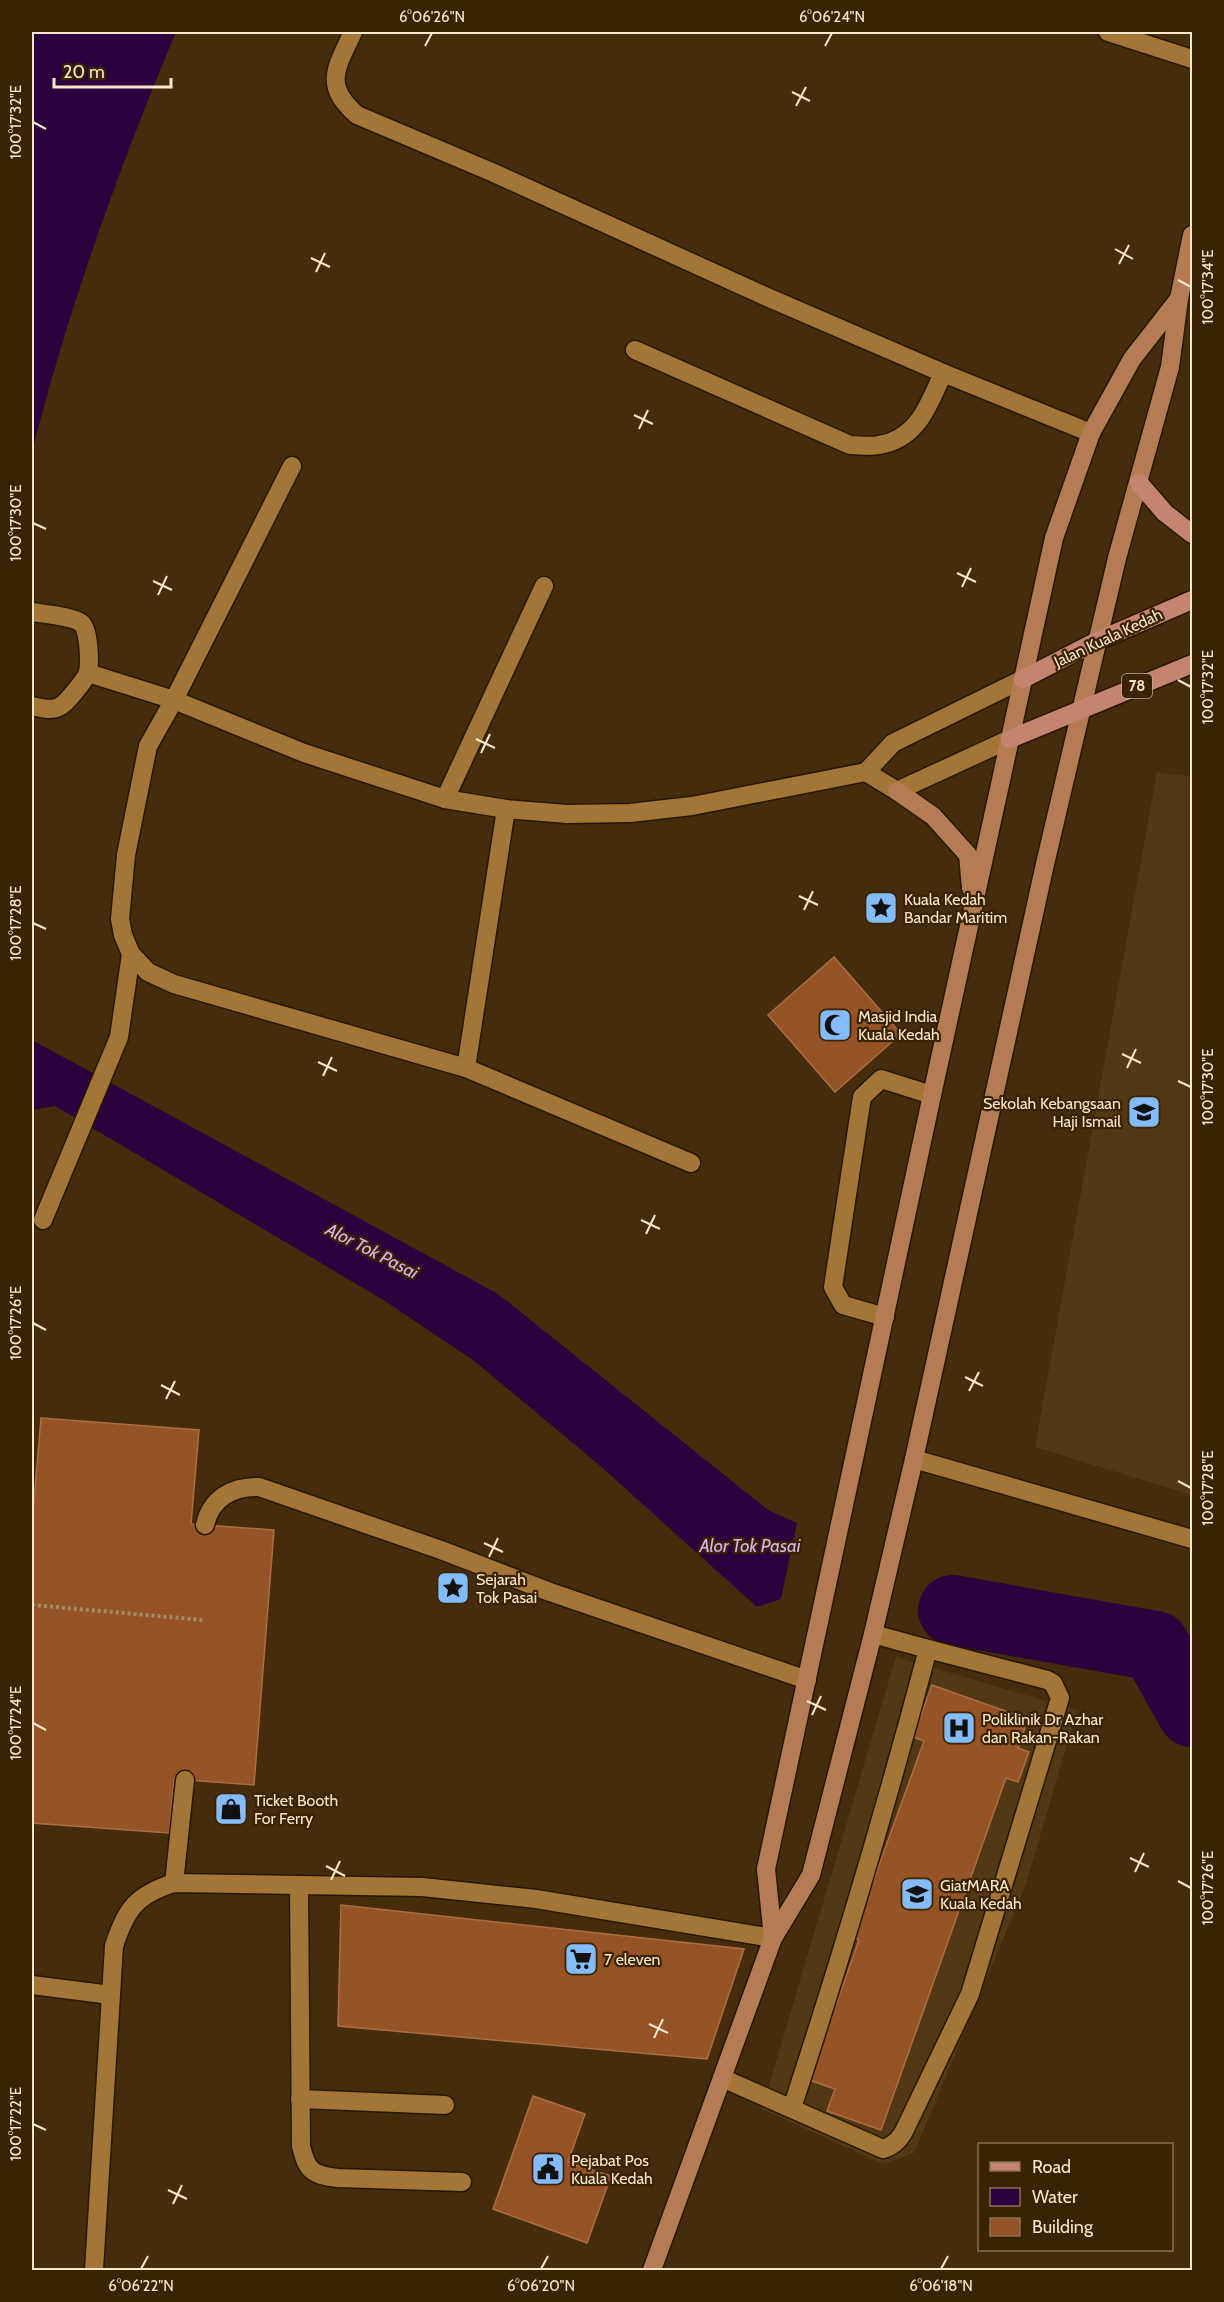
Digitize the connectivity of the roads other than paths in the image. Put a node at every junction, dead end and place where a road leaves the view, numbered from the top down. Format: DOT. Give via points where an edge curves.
graph roads {
  1 [pos="353,32"];
  2 [pos="1108,32"];
  3 [pos="1192,59"];
  4 [pos="1192,235"];
  5 [pos="1179,299"];
  6 [pos="634,350"];
  7 [pos="943,373"];
  8 [pos="1091,433"];
  9 [pos="292,466"];
  10 [pos="1139,483"];
  11 [pos="1192,534"];
  12 [pos="544,586"];
  13 [pos="1192,600"];
  14 [pos="32,612"];
  15 [pos="1097,641"];
  16 [pos="1192,664"];
  17 [pos="88,673"];
  18 [pos="1023,679"];
  19 [pos="174,700"];
  20 [pos="32,706"];
  21 [pos="1082,708"];
  22 [pos="1010,739"];
  23 [pos="866,772"];
  24 [pos="897,791"];
  25 [pos="445,799"];
  26 [pos="506,809"];
  27 [pos="973,905"];
  28 [pos="131,954"];
  29 [pos="466,1068"];
  30 [pos="932,1095"];
  31 [pos="692,1163"];
  32 [pos="43,1220"];
  33 [pos="885,1317"];
  34 [pos="914,1459"];
  35 [pos="206,1525"];
  36 [pos="1192,1539"];
  37 [pos="873,1634"];
  38 [pos="928,1648"];
  39 [pos="807,1680"];
  40 [pos="185,1780"];
  41 [pos="174,1883"];
  42 [pos="299,1885"];
  43 [pos="773,1938"];
  44 [pos="32,1985"];
  45 [pos="111,1995"];
  46 [pos="722,2078"];
  47 [pos="300,2099"];
  48 [pos="444,2105"];
  49 [pos="792,2108"];
  50 [pos="462,2182"];
  51 [pos="94,2271"];
  52 [pos="652,2271"];
  1 -- 7 [label="street" via="336,67 336,89 343,103 357,115"];
  2 -- 3 [label="street"];
  4 -- 5 [label="main road"];
  5 -- 8 [label="main road" via="1132,359"];
  5 -- 10 [label="main road" via="1170,367"];
  6 -- 7 [label="street" via="850,445 880,445 901,436 922,420"];
  7 -- 8 [label="street"];
  8 -- 18 [label="main road" via="1054,538"];
  9 -- 19 [label="street"];
  10 -- 11 [label="main road" via="1165,513"];
  10 -- 15 [label="main road"];
  12 -- 25 [label="street"];
  13 -- 15 [label="main road, Jalan Kuala Kedah"];
  14 -- 17 [label="street" via="84,624"];
  15 -- 18 [label="main road, Jalan Kuala Kedah"];
  15 -- 21 [label="main road"];
  16 -- 21 [label="main road, 78"];
  17 -- 19 [label="street"];
  17 -- 20 [label="street" via="60,707 52,710"];
  18 -- 22 [label="main road"];
  18 -- 23 [label="street" via="893,743"];
  19 -- 25 [label="street" via="304,753"];
  19 -- 28 [label="street" via="148,746 126,855 120,919"];
  21 -- 22 [label="main road, 78"];
  21 -- 34 [label="main road"];
  22 -- 24 [label="street"];
  22 -- 27 [label="main road"];
  23 -- 24 [label="street"];
  23 -- 26 [label="street" via="630,813 567,814"];
  24 -- 27 [label="main road" via="933,816 968,855"];
  25 -- 26 [label="street"];
  26 -- 29 [label="street"];
  27 -- 30 [label="main road"];
  28 -- 29 [label="street" via="148,972 174,984"];
  28 -- 32 [label="street" via="119,1037"];
  29 -- 31 [label="street"];
  30 -- 33 [label="main road"];
  30 -- 33 [label="street" via="881,1079 862,1097 833,1287 843,1305"];
  33 -- 39 [label="main road"];
  34 -- 36 [label="street"];
  34 -- 37 [label="main road"];
  35 -- 39 [label="street" via="207,1515 223,1496 232,1490 259,1487"];
  37 -- 38 [label="street"];
  37 -- 43 [label="main road" via="811,1875"];
  38 -- 49 [label="street" via="842,1956"];
  38 -- 49 [label="street" via="1047,1680 1058,1690 1059,1706 970,1994 902,2136 883,2149"];
  39 -- 43 [label="main road" via="766,1869"];
  40 -- 41 [label="street"];
  41 -- 42 [label="street"];
  41 -- 45 [label="street" via="152,1890 122,1922 114,1946"];
  42 -- 43 [label="street" via="422,1887 536,1899"];
  42 -- 47 [label="street"];
  43 -- 46 [label="main road"];
  44 -- 45 [label="street"];
  45 -- 51 [label="street"];
  46 -- 49 [label="street"];
  46 -- 52 [label="main road"];
  47 -- 48 [label="street"];
  47 -- 50 [label="street" via="301,2146 306,2165 318,2176"];
}
